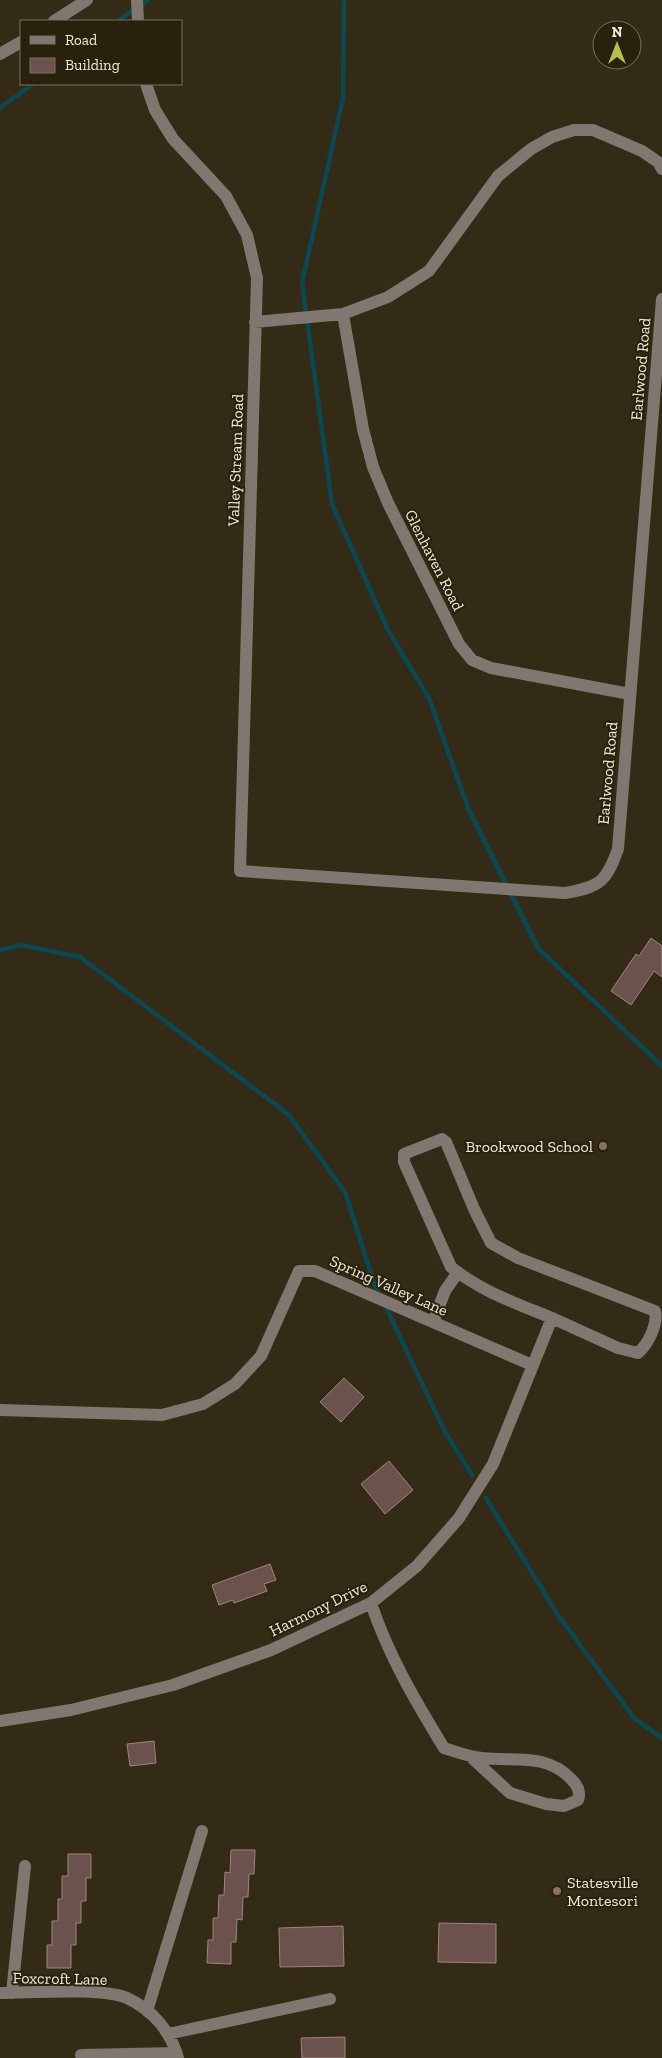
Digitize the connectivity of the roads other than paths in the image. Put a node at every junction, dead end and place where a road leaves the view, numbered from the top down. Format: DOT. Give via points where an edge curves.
graph roads {
  1 [pos="87,0"];
  2 [pos="137,0"];
  3 [pos="56,20"];
  4 [pos="138,20"];
  5 [pos="20,43"];
  6 [pos="0,54"];
  7 [pos="146,85"];
  8 [pos="662,169"];
  9 [pos="662,299"];
  10 [pos="342,314"];
  11 [pos="255,322"];
  12 [pos="630,694"];
  13 [pos="240,871"];
  14 [pos="458,1272"];
  15 [pos="552,1318"];
  16 [pos="433,1322"];
  17 [pos="532,1366"];
  18 [pos="0,1410"];
  19 [pos="372,1603"];
  20 [pos="0,1721"];
  21 [pos="470,1756"];
  22 [pos="202,1831"];
  23 [pos="25,1866"];
  24 [pos="6,1993"];
  25 [pos="330,1999"];
  26 [pos="147,2011"];
  27 [pos="168,2034"];
  28 [pos="82,2055"];
  29 [pos="177,2055"];
  1 -- 3 [label="street"];
  2 -- 4 [label="street"];
  5 -- 6 [label="street"];
  7 -- 11 [label="street, Valley Stream Road" via="155,110 173,139 226,196 247,235 257,278"];
  8 -- 10 [label="street" via="658,162 642,151 593,130 574,130 552,137 531,149 498,176 429,271 388,297"];
  9 -- 12 [label="street, Earlwood Road"];
  10 -- 11 [label="street"];
  10 -- 12 [label="street, Glenhaven Road" via="373,467 459,644 472,660 491,668"];
  11 -- 13 [label="street, Valley Stream Road"];
  12 -- 13 [label="street, Earlwood Road" via="618,849 609,872 590,889 566,893"];
  14 -- 15 [label="street" via="465,1279"];
  14 -- 15 [label="street" via="451,1267 404,1162 404,1154 442,1139 491,1243 518,1258 655,1311 657,1319 645,1347 638,1354"];
  14 -- 16 [label="street" via="445,1291"];
  15 -- 17 [label="street, Harmony Drive"];
  16 -- 17 [label="street, Spring Valley Lane"];
  16 -- 18 [label="street, Spring Valley Lane" via="315,1271 299,1271 261,1356 235,1384 203,1404 162,1415"];
  17 -- 19 [label="street, Harmony Drive" via="493,1464 459,1518 417,1566"];
  19 -- 20 [label="street, Harmony Drive" via="271,1650 173,1685 71,1710"];
  19 -- 21 [label="street" via="381,1632 444,1748"];
  21 -- 21 [label="street" via="510,1793 564,1806 578,1800 574,1781 556,1767 530,1760"];
  22 -- 26 [label="street"];
  23 -- 24 [label="street"];
  24 -- 26 [label="street, Foxcroft Lane" via="94,1992 126,1998"];
  25 -- 27 [label="street"];
  26 -- 27 [label="street, Foxcroft Lane"];
  27 -- 29 [label="street, Foxcroft Lane"];
  28 -- 29 [label="street"];
}
